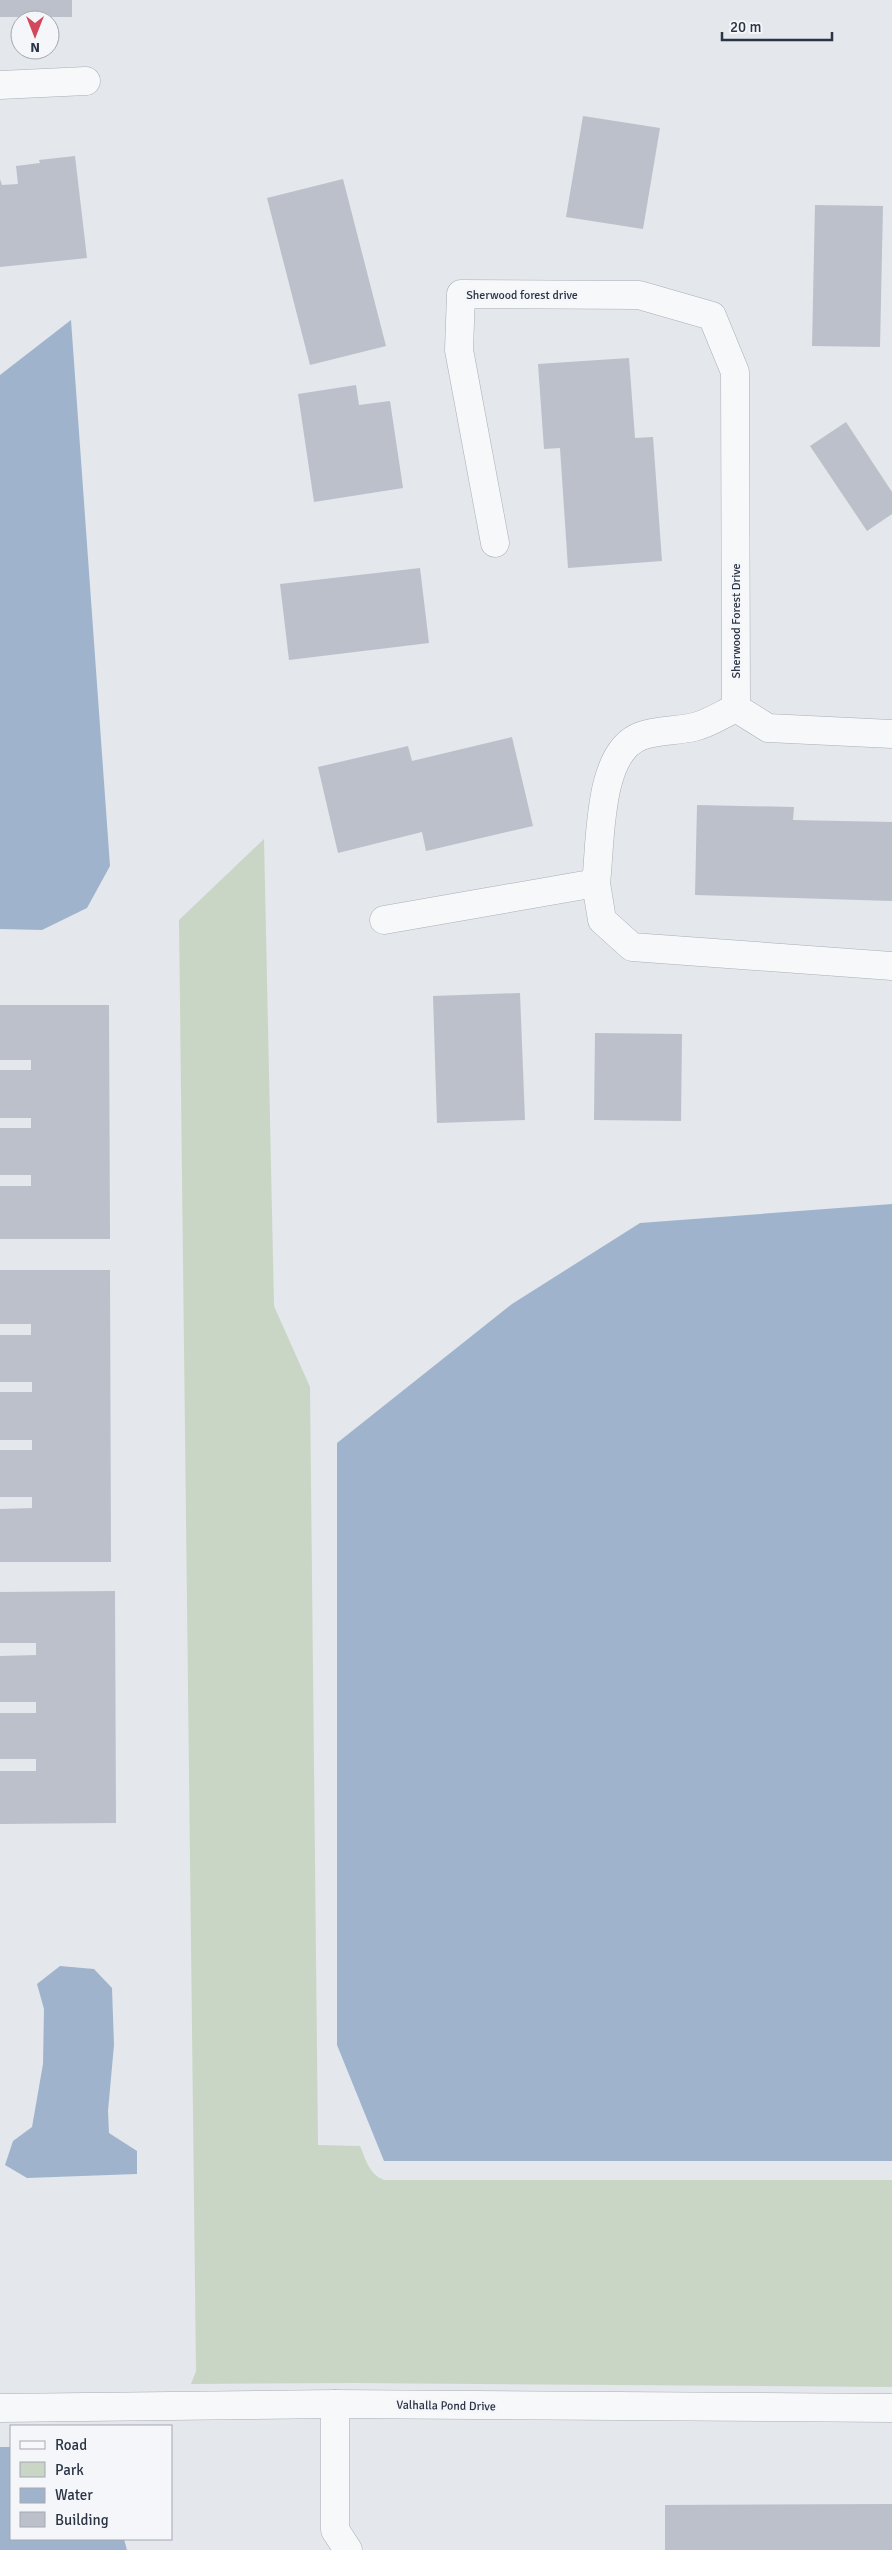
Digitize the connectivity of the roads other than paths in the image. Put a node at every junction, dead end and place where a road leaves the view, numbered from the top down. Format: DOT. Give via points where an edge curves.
graph roads {
  1 [pos="86,81"];
  2 [pos="0,85"];
  3 [pos="735,372"];
  4 [pos="495,544"];
  5 [pos="736,708"];
  6 [pos="892,734"];
  7 [pos="596,883"];
  8 [pos="384,920"];
  9 [pos="892,966"];
  10 [pos="335,2404"];
  11 [pos="0,2408"];
  12 [pos="892,2408"];
  13 [pos="348,2550"];
  1 -- 2 [label="street"];
  3 -- 4 [label="street, Sherwood forest drive" via="712,316 639,295 461,294 459,350"];
  3 -- 5 [label="street, Sherwood Forest Drive"];
  5 -- 6 [label="street" via="768,728"];
  5 -- 7 [label="street" via="696,727 641,736 624,745 616,757 607,784"];
  7 -- 8 [label="street"];
  7 -- 9 [label="street" via="602,920 632,947"];
  10 -- 11 [label="street, Valhalla Pond Drive"];
  10 -- 12 [label="street, Valhalla Pond Drive"];
  10 -- 13 [label="street" via="335,2530"];
}
